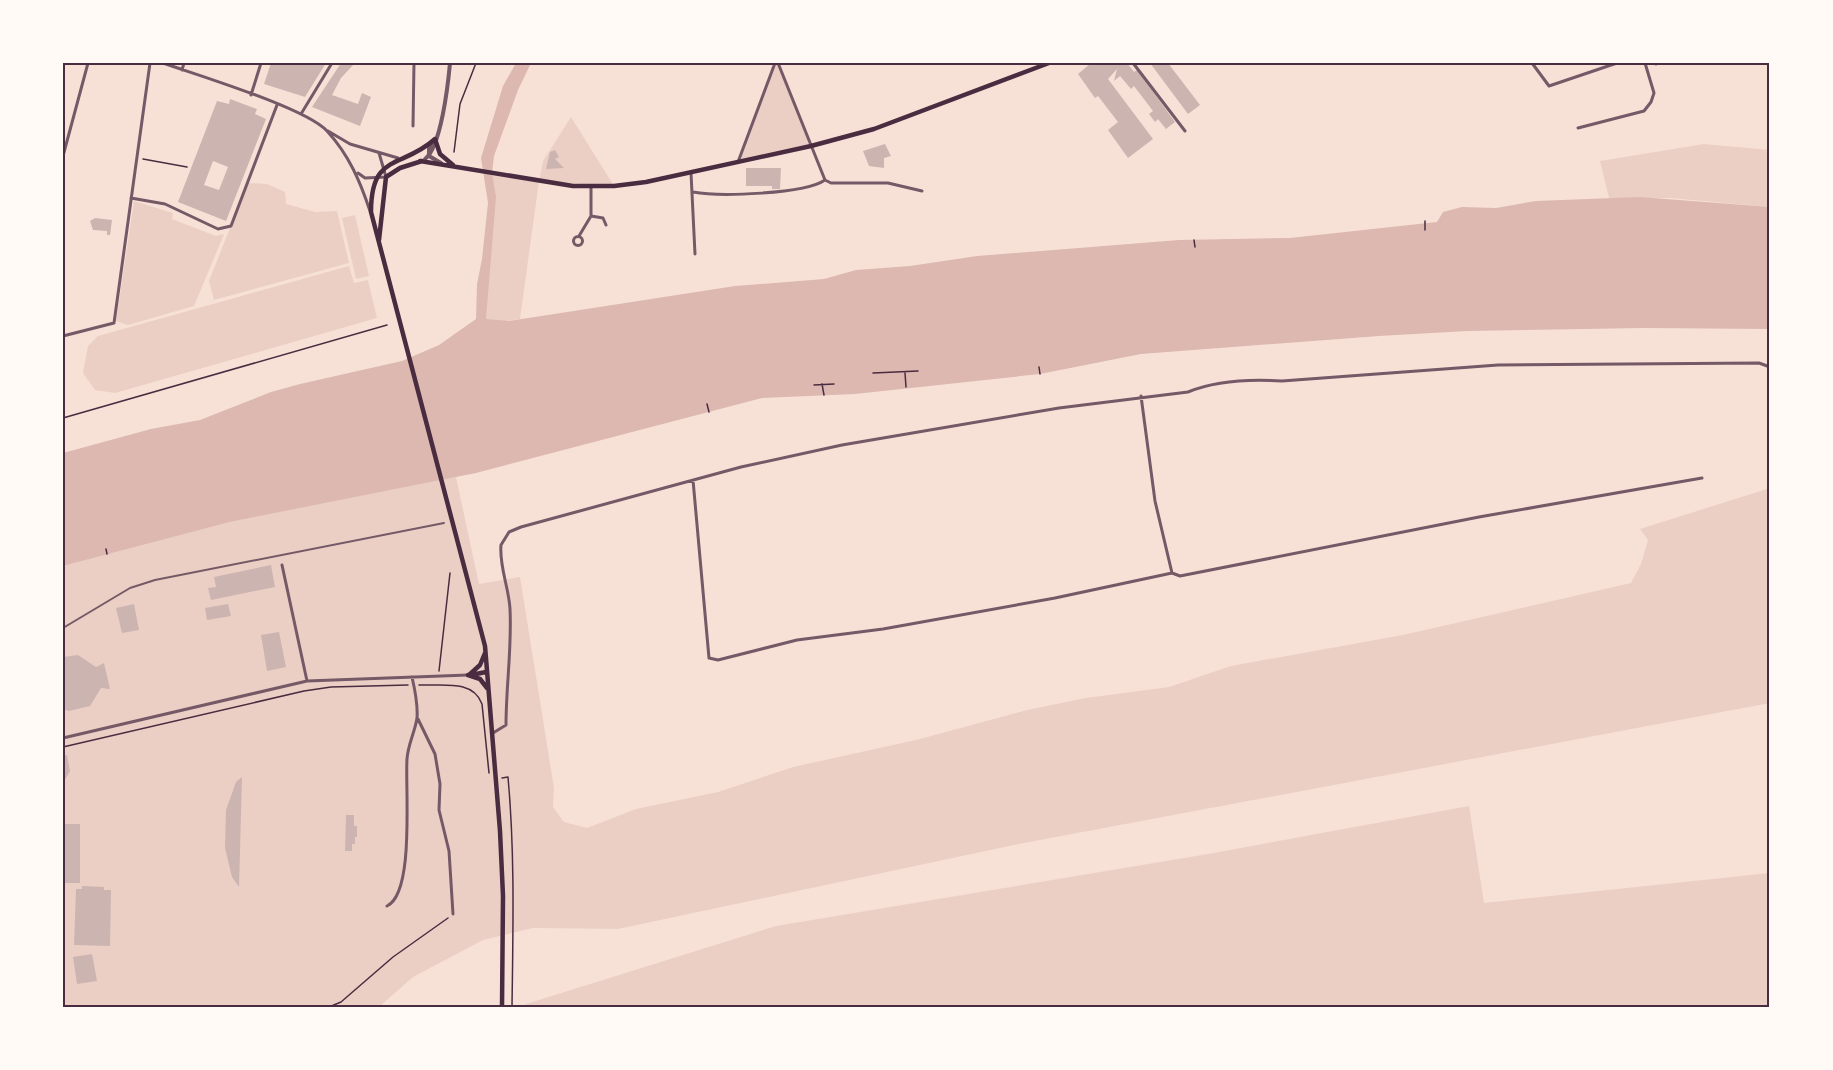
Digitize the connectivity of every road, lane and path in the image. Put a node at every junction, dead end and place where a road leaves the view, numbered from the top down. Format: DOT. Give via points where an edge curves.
graph roads {
  1 [pos="88,63"];
  2 [pos="150,63"];
  3 [pos="163,63"];
  4 [pos="184,63"];
  5 [pos="261,63"];
  6 [pos="332,63"];
  7 [pos="414,63"];
  8 [pos="450,63"];
  9 [pos="476,63"];
  10 [pos="777,63"];
  11 [pos="1049,63"];
  12 [pos="1134,63"];
  13 [pos="1532,63"];
  14 [pos="1617,63"];
  15 [pos="1646,63"];
  16 [pos="182,70"];
  17 [pos="251,95"];
  18 [pos="277,105"];
  19 [pos="301,114"];
  20 [pos="412,126"];
  21 [pos="1578,128"];
  22 [pos="326,129"];
  23 [pos="1185,131"];
  24 [pos="435,139"];
  25 [pos="811,146"];
  26 [pos="377,152"];
  27 [pos="454,152"];
  28 [pos="63,156"];
  29 [pos="137,158"];
  30 [pos="398,158"];
  31 [pos="425,159"];
  32 [pos="737,163"];
  33 [pos="441,164"];
  34 [pos="453,165"];
  35 [pos="187,167"];
  36 [pos="384,167"];
  37 [pos="357,173"];
  38 [pos="691,173"];
  39 [pos="386,177"];
  40 [pos="377,178"];
  41 [pos="825,180"];
  42 [pos="591,186"];
  43 [pos="922,191"];
  44 [pos="693,192"];
  45 [pos="131,198"];
  46 [pos="371,213"];
  47 [pos="591,216"];
  48 [pos="1425,221"];
  49 [pos="606,225"];
  50 [pos="1425,230"];
  51 [pos="579,236"];
  52 [pos="1194,240"];
  53 [pos="379,243"];
  54 [pos="1195,247"];
  55 [pos="695,255"];
  56 [pos="387,325"];
  57 [pos="63,336"];
  58 [pos="1039,367"];
  59 [pos="1770,367"];
  60 [pos="918,371"];
  61 [pos="904,372"];
  62 [pos="873,373"];
  63 [pos="1040,374"];
  64 [pos="822,384"];
  65 [pos="834,384"];
  66 [pos="814,385"];
  67 [pos="906,387"];
  68 [pos="824,395"];
  69 [pos="1141,396"];
  70 [pos="707,404"];
  71 [pos="709,412"];
  72 [pos="63,418"];
  73 [pos="1702,478"];
  74 [pos="693,480"];
  75 [pos="444,523"];
  76 [pos="106,549"];
  77 [pos="107,555"];
  78 [pos="282,566"];
  79 [pos="450,573"];
  80 [pos="1172,573"];
  81 [pos="63,628"];
  82 [pos="486,651"];
  83 [pos="486,672"];
  84 [pos="468,675"];
  85 [pos="439,676"];
  86 [pos="411,677"];
  87 [pos="307,681"];
  88 [pos="414,685"];
  89 [pos="438,686"];
  90 [pos="490,698"];
  91 [pos="417,718"];
  92 [pos="493,733"];
  93 [pos="63,738"];
  94 [pos="63,747"];
  95 [pos="489,777"];
  96 [pos="508,777"];
  97 [pos="387,906"];
  98 [pos="453,914"];
  99 [pos="329,1007"];
  100 [pos="502,1007"];
  101 [pos="512,1007"];
  1 -- 28 [label="street"];
  2 -- 29 [label="street"];
  3 -- 16 [label="street"];
  4 -- 16 [label="street"];
  5 -- 17 [label="street"];
  6 -- 19 [label="street"];
  7 -- 20 [label="street"];
  8 -- 24 [label="street"];
  9 -- 27 [label="path" via="460,105"];
  10 -- 25 [label="street"];
  10 -- 32 [label="street"];
  11 -- 25 [label="main road" via="917,115"];
  12 -- 23 [label="street"];
  13 -- 14 [label="street" via="1549,86"];
  15 -- 21 [label="street" via="1654,93 1644,111"];
  16 -- 17 [label="street"];
  17 -- 18 [label="street"];
  18 -- 19 [label="street"];
  18 -- 45 [label="street" via="231,226 218,229 165,204"];
  19 -- 22 [label="street"];
  22 -- 26 [label="street" via="350,144"];
  22 -- 37 [label="street"];
  24 -- 30 [label="main road"];
  24 -- 31 [label="street" via="433,152"];
  24 -- 34 [label="main road" via="440,154"];
  25 -- 32 [label="main road"];
  25 -- 41 [label="street"];
  26 -- 30 [label="street"];
  26 -- 36 [label="street"];
  29 -- 35 [label="path"];
  29 -- 45 [label="street"];
  30 -- 31 [label="main road"];
  30 -- 36 [label="main road"];
  31 -- 33 [label="main road"];
  31 -- 33 [label="street"];
  31 -- 39 [label="main road"];
  32 -- 38 [label="main road"];
  33 -- 34 [label="main road"];
  34 -- 42 [label="main road"];
  36 -- 39 [label="street"];
  36 -- 40 [label="main road"];
  37 -- 40 [label="street"];
  37 -- 46 [label="street"];
  38 -- 42 [label="main road"];
  38 -- 44 [label="street"];
  39 -- 40 [label="street"];
  39 -- 53 [label="main road"];
  40 -- 46 [label="main road"];
  41 -- 43 [label="street" via="888,183"];
  41 -- 44 [label="street" via="816,187 786,192"];
  42 -- 47 [label="street"];
  44 -- 55 [label="street"];
  45 -- 57 [label="street" via="114,323"];
  46 -- 53 [label="main road"];
  47 -- 49 [label="street" via="603,218"];
  47 -- 51 [label="street"];
  48 -- 50 [label="path"];
  52 -- 54 [label="path"];
  53 -- 82 [label="main road"];
  56 -- 72 [label="path"];
  58 -- 63 [label="path"];
  59 -- 69 [label="street" via="1747,363 1498,365 1282,381 1251,379 1205,385 1188,392"];
  60 -- 61 [label="path"];
  61 -- 62 [label="path"];
  61 -- 67 [label="path"];
  64 -- 65 [label="path"];
  64 -- 66 [label="path"];
  64 -- 68 [label="path"];
  69 -- 74 [label="street" via="842,445"];
  69 -- 80 [label="street" via="1155,501"];
  70 -- 71 [label="path"];
  73 -- 80 [label="street" via="1180,576"];
  74 -- 80 [label="street" via="709,658 718,660 797,639 883,629"];
  74 -- 92 [label="street" via="521,527 504,536 500,550 510,601 511,637 506,724"];
  75 -- 81 [label="street" via="155,580 130,588"];
  76 -- 77 [label="path"];
  78 -- 87 [label="street"];
  79 -- 85 [label="path"];
  82 -- 83 [label="main road"];
  82 -- 84 [label="main road" via="480,665"];
  83 -- 84 [label="main road"];
  83 -- 90 [label="main road"];
  84 -- 85 [label="street"];
  84 -- 90 [label="main road" via="480,679"];
  85 -- 86 [label="street"];
  85 -- 89 [label="path"];
  86 -- 87 [label="street"];
  86 -- 88 [label="street"];
  87 -- 93 [label="street"];
  88 -- 89 [label="path"];
  88 -- 91 [label="street"];
  88 -- 94 [label="path" via="304,691"];
  89 -- 95 [label="path" via="472,689 480,698"];
  90 -- 92 [label="main road"];
  91 -- 97 [label="street" via="408,753 402,878 398,896"];
  91 -- 98 [label="street" via="435,754 439,810 449,850"];
  92 -- 100 [label="main road" via="503,896"];
  96 -- 101 [label="path" via="513,831"];
  98 -- 99 [label="path"];
}
